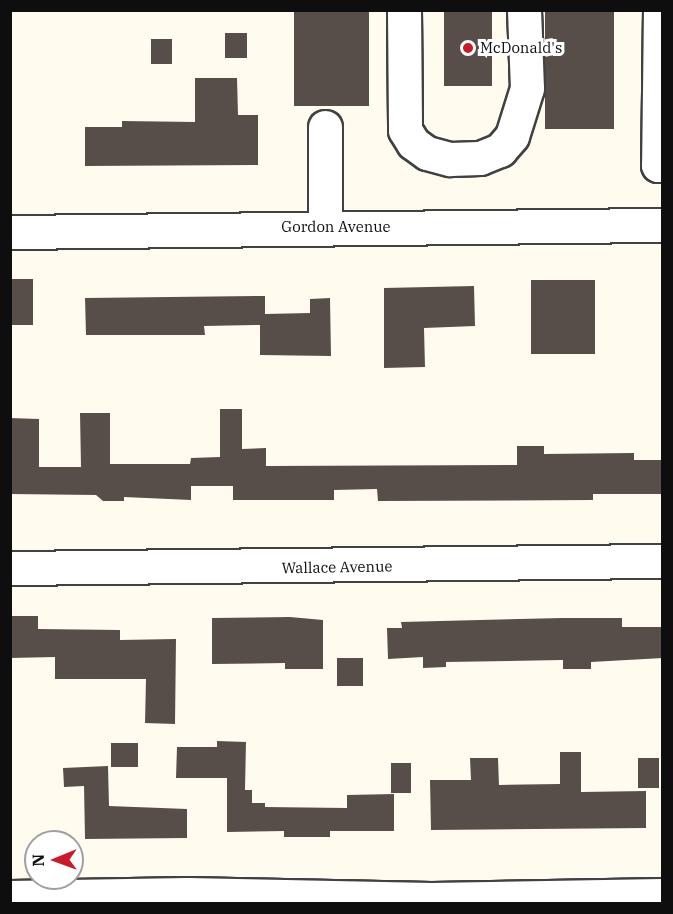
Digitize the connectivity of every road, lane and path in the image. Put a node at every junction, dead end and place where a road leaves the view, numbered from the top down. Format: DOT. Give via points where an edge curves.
graph roads {
  1 [pos="404,10"];
  2 [pos="524,10"];
  3 [pos="660,10"];
  4 [pos="325,127"];
  5 [pos="663,165"];
  6 [pos="663,225"];
  7 [pos="325,227"];
  8 [pos="10,232"];
  9 [pos="663,561"];
  10 [pos="10,568"];
  11 [pos="663,895"];
  12 [pos="10,897"];
  13 [pos="187,899"];
  1 -- 2 [label="street" via="405,130 412,143 427,153 450,159 480,158 500,150 512,136 527,88"];
  3 -- 5 [label="street" via="658,165"];
  4 -- 7 [label="street"];
  6 -- 7 [label="street, Gordon Avenue"];
  7 -- 8 [label="street, Gordon Avenue"];
  9 -- 10 [label="street, Wallace Avenue"];
  11 -- 13 [label="street" via="431,900"];
  12 -- 13 [label="street"];
}
